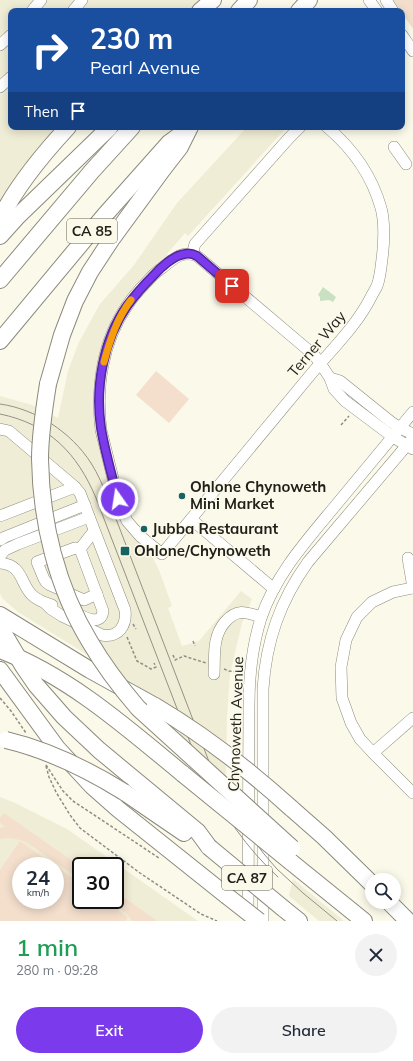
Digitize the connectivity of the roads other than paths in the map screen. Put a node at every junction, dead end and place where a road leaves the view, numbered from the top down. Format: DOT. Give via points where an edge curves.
graph roads {
  1 [pos="41,0"];
  2 [pos="82,0"];
  3 [pos="213,0"];
  4 [pos="249,0"];
  5 [pos="309,0"];
  6 [pos="34,8"];
  7 [pos="75,8"];
  8 [pos="204,8"];
  9 [pos="242,8"];
  10 [pos="302,8"];
  11 [pos="8,38"];
  12 [pos="405,39"];
  13 [pos="0,45"];
  14 [pos="413,51"];
  15 [pos="65,130"];
  16 [pos="107,130"];
  17 [pos="129,130"];
  18 [pos="186,130"];
  19 [pos="188,130"];
  20 [pos="297,130"];
  21 [pos="330,130"];
  22 [pos="394,147"];
  23 [pos="406,164"];
  24 [pos="0,219"];
  25 [pos="0,236"];
  26 [pos="192,254"];
  27 [pos="0,280"];
  28 [pos="0,341"];
  29 [pos="320,363"];
  30 [pos="413,412"];
  31 [pos="0,429"];
  32 [pos="397,432"];
  33 [pos="413,434"];
  34 [pos="411,444"];
  35 [pos="75,487"];
  36 [pos="85,505"];
  37 [pos="0,516"];
  38 [pos="89,517"];
  39 [pos="191,519"];
  40 [pos="94,531"];
  41 [pos="0,540"];
  42 [pos="80,549"];
  43 [pos="0,556"];
  44 [pos="408,558"];
  45 [pos="0,563"];
  46 [pos="413,588"];
  47 [pos="274,589"];
  48 [pos="97,594"];
  49 [pos="44,603"];
  50 [pos="0,615"];
  51 [pos="261,618"];
  52 [pos="0,627"];
  53 [pos="0,650"];
  54 [pos="0,670"];
  55 [pos="214,674"];
  56 [pos="413,718"];
  57 [pos="3,739"];
  58 [pos="373,753"];
  59 [pos="413,793"];
  60 [pos="210,848"];
  61 [pos="291,855"];
  62 [pos="365,877"];
  63 [pos="397,909"];
  64 [pos="248,921"];
  65 [pos="259,921"];
  66 [pos="263,921"];
  67 [pos="299,921"];
  68 [pos="364,921"];
  69 [pos="408,921"];
  1 -- 6 [label="street"];
  2 -- 7 [label="street"];
  3 -- 8 [label="highway"];
  4 -- 9 [label="highway"];
  5 -- 10 [label="highway"];
  11 -- 13 [label="street"];
  12 -- 14 [label="street"];
  15 -- 24 [label="highway" via="16,190"];
  16 -- 25 [label="highway"];
  17 -- 27 [label="highway, CA 85"];
  18 -- 28 [label="highway, CA 85" via="169,143 104,216"];
  19 -- 61 [label="highway, bridge" via="180,147 90,272 62,335 44,406 40,459 44,508 64,589 86,635 118,685 138,708"];
  20 -- 26 [label="street" via="195,244"];
  21 -- 29 [label="street, Terner Way" via="348,147 373,186 382,210 384,235 377,286 365,310"];
  22 -- 23 [label="street"];
  26 -- 29 [label="street" via="314,355"];
  26 -- 39 [label="street, Terner Way" via="179,256 168,262 127,306 113,332 100,386 101,430 122,512 132,527 162,554"];
  29 -- 32 [label="street" via="330,378 340,381"];
  29 -- 39 [label="street, Terner Way"];
  30 -- 32 [label="street, Chynoweth Avenue"];
  31 -- 35 [label="street" via="9,431"];
  32 -- 33 [label="street"];
  32 -- 34 [label="street"];
  32 -- 47 [label="street, Chynoweth Avenue" via="297,552"];
  34 -- 66 [label="street, Chynoweth Avenue" via="298,576 282,606 272,633 263,689"];
  35 -- 36 [label="street"];
  35 -- 37 [label="street"];
  36 -- 38 [label="street"];
  36 -- 41 [label="street"];
  38 -- 40 [label="street"];
  38 -- 43 [label="street" via="18,544"];
  39 -- 47 [label="street"];
  40 -- 42 [label="street"];
  40 -- 49 [label="street" via="125,610 122,628 114,634 102,635 51,610"];
  42 -- 48 [label="street"];
  42 -- 48 [label="street" via="75,548 37,562 44,580 50,585 84,600"];
  44 -- 46 [label="street"];
  45 -- 49 [label="street" via="9,565 18,572 32,596"];
  46 -- 58 [label="street" via="393,592 372,602 357,617 346,640 341,667 342,698 360,739"];
  47 -- 51 [label="street, Chynoweth Avenue"];
  48 -- 49 [label="street" via="103,611 97,620"];
  50 -- 62 [label="highway, bridge" via="155,706 222,752 291,808"];
  51 -- 55 [label="street" via="247,612 235,613 229,617 219,629 215,644"];
  51 -- 64 [label="street, Chynoweth Avenue" via="249,678"];
  52 -- 60 [label="highway" via="36,685 59,712 198,832"];
  53 -- 61 [label="highway, bridge" via="53,675 90,700"];
  54 -- 65 [label="highway, bridge" via="57,748 92,786"];
  56 -- 58 [label="street"];
  57 -- 60 [label="highway, bridge" via="51,754 103,779 152,810 192,840"];
  58 -- 59 [label="street"];
  60 -- 67 [label="highway, CA 87, bridge"];
  61 -- 68 [label="highway"];
  63 -- 69 [label="highway"];
}
